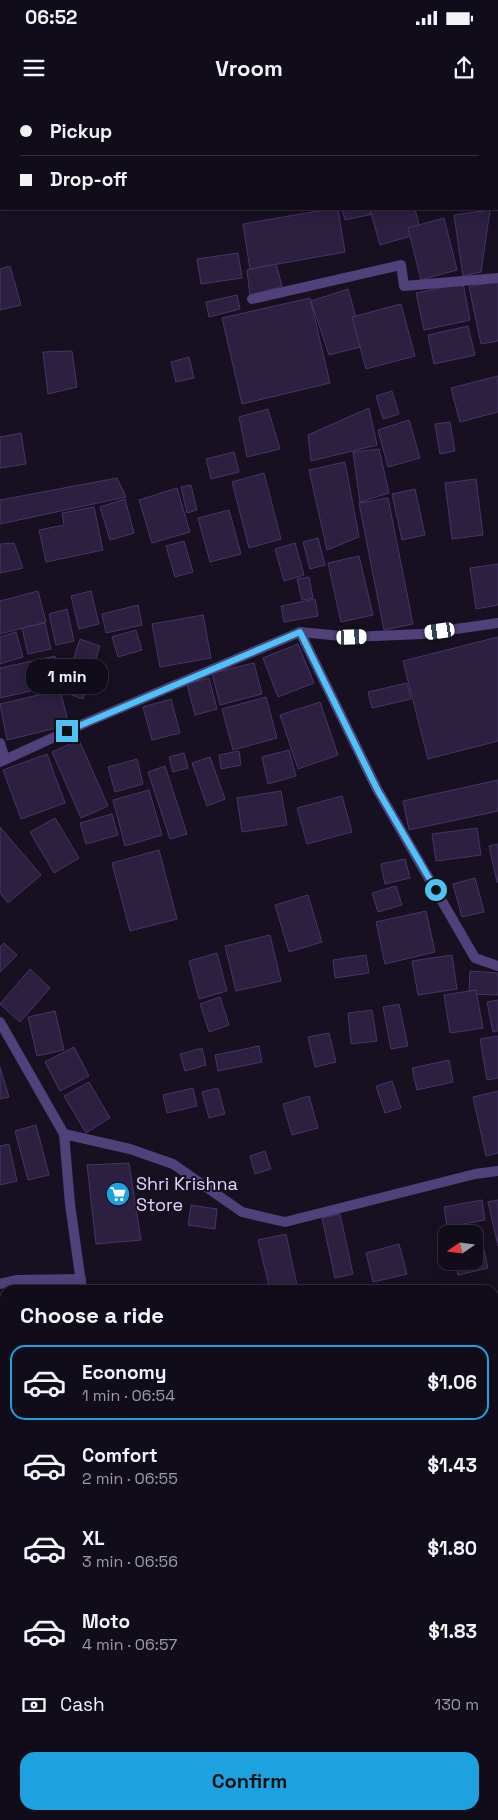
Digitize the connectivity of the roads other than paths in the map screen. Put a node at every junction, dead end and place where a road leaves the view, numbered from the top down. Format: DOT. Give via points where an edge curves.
graph roads {
  1 [pos="498,278"];
  2 [pos="252,299"];
  3 [pos="498,623"];
  4 [pos="300,632"];
  5 [pos="0,743"];
  6 [pos="3,760"];
  7 [pos="498,966"];
  8 [pos="0,1022"];
  9 [pos="64,1134"];
  10 [pos="498,1172"];
  11 [pos="81,1279"];
  12 [pos="0,1284"];
  13 [pos="82,1285"];
  1 -- 2 [label="street" via="404,286 401,265"];
  3 -- 4 [label="street" via="421,634 352,637"];
  4 -- 6 [label="street"];
  4 -- 7 [label="street" via="377,789 476,958"];
  5 -- 6 [label="street"];
  8 -- 9 [label="street"];
  9 -- 10 [label="street" via="130,1149 174,1164 242,1212 285,1222 475,1174"];
  9 -- 11 [label="street"];
  11 -- 12 [label="street" via="16,1280"];
  11 -- 13 [label="street"];
}
